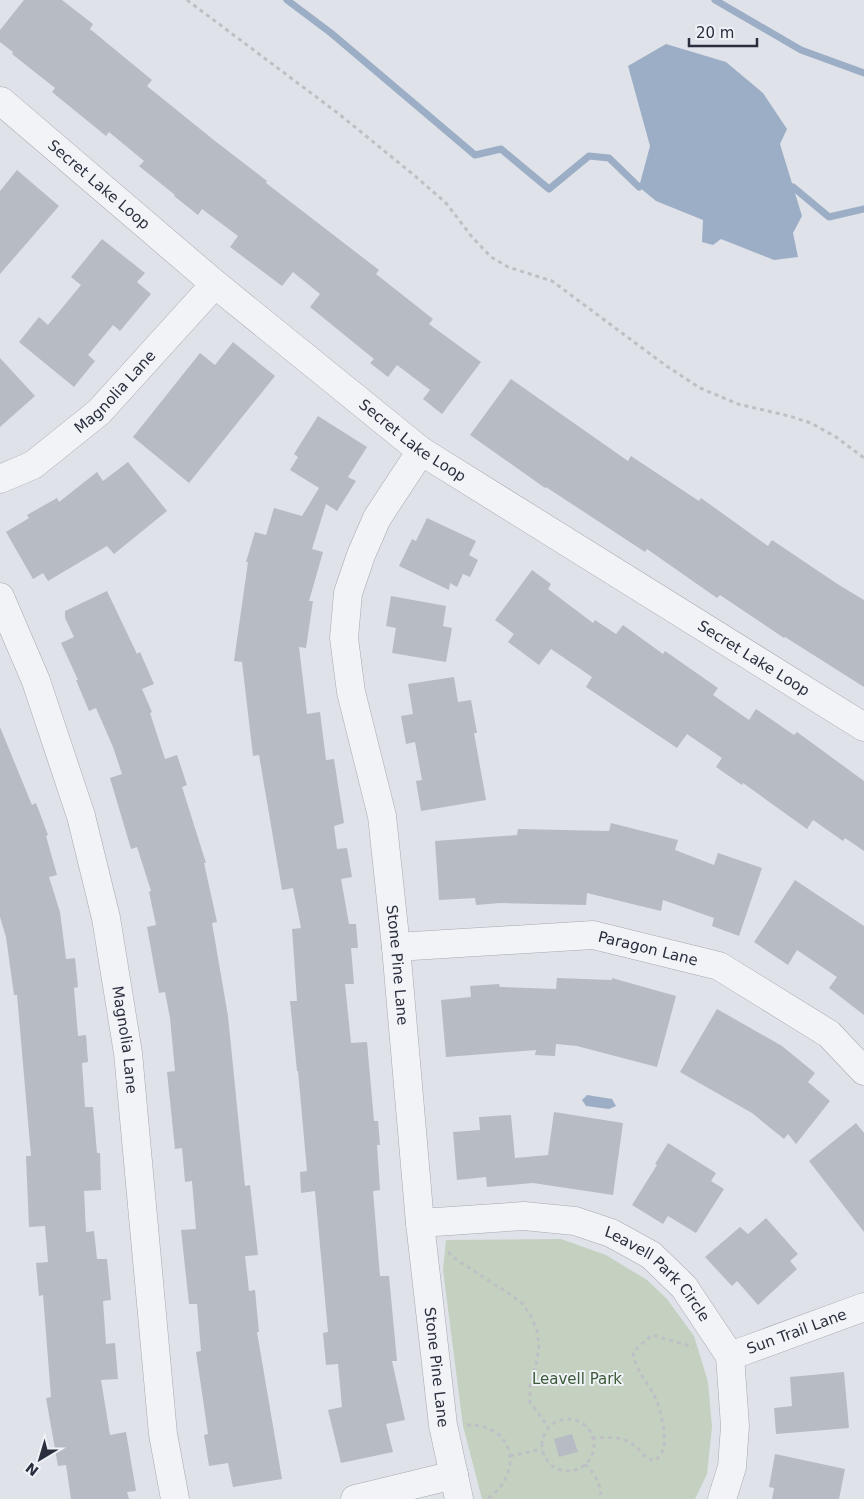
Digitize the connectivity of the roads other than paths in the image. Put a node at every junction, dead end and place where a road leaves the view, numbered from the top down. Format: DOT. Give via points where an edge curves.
graph roads {
  1 [pos="0,101"];
  2 [pos="216,284"];
  3 [pos="421,451"];
  4 [pos="0,479"];
  5 [pos="0,597"];
  6 [pos="864,727"];
  7 [pos="396,947"];
  8 [pos="864,1071"];
  9 [pos="420,1224"];
  10 [pos="864,1307"];
  11 [pos="730,1356"];
  12 [pos="457,1487"];
  13 [pos="175,1499"];
  14 [pos="355,1499"];
  15 [pos="722,1499"];
  1 -- 2 [label="street, Secret Lake Loop"];
  2 -- 3 [label="street, Secret Lake Loop"];
  2 -- 4 [label="street, Magnolia Lane" via="99,412 33,464"];
  3 -- 6 [label="street, Secret Lake Loop"];
  3 -- 7 [label="street, Stone Pine Lane" via="377,518 361,555 348,594 344,638 351,692 382,816"];
  5 -- 13 [label="street, Magnolia Lane" via="36,681 81,816 106,918 128,1053 163,1434"];
  7 -- 8 [label="street, Paragon Lane" via="593,935 719,966 829,1034"];
  7 -- 9 [label="street, Stone Pine Lane"];
  9 -- 11 [label="street, Leavell Park Circle" via="524,1216 575,1221 611,1233 651,1255 684,1287"];
  9 -- 12 [label="street, Stone Pine Lane" via="444,1425"];
  10 -- 11 [label="street, Sun Trail Lane"];
  11 -- 15 [label="street, Leavell Park Circle" via="735,1426 732,1467"];
  12 -- 14 [label="street"];
}
